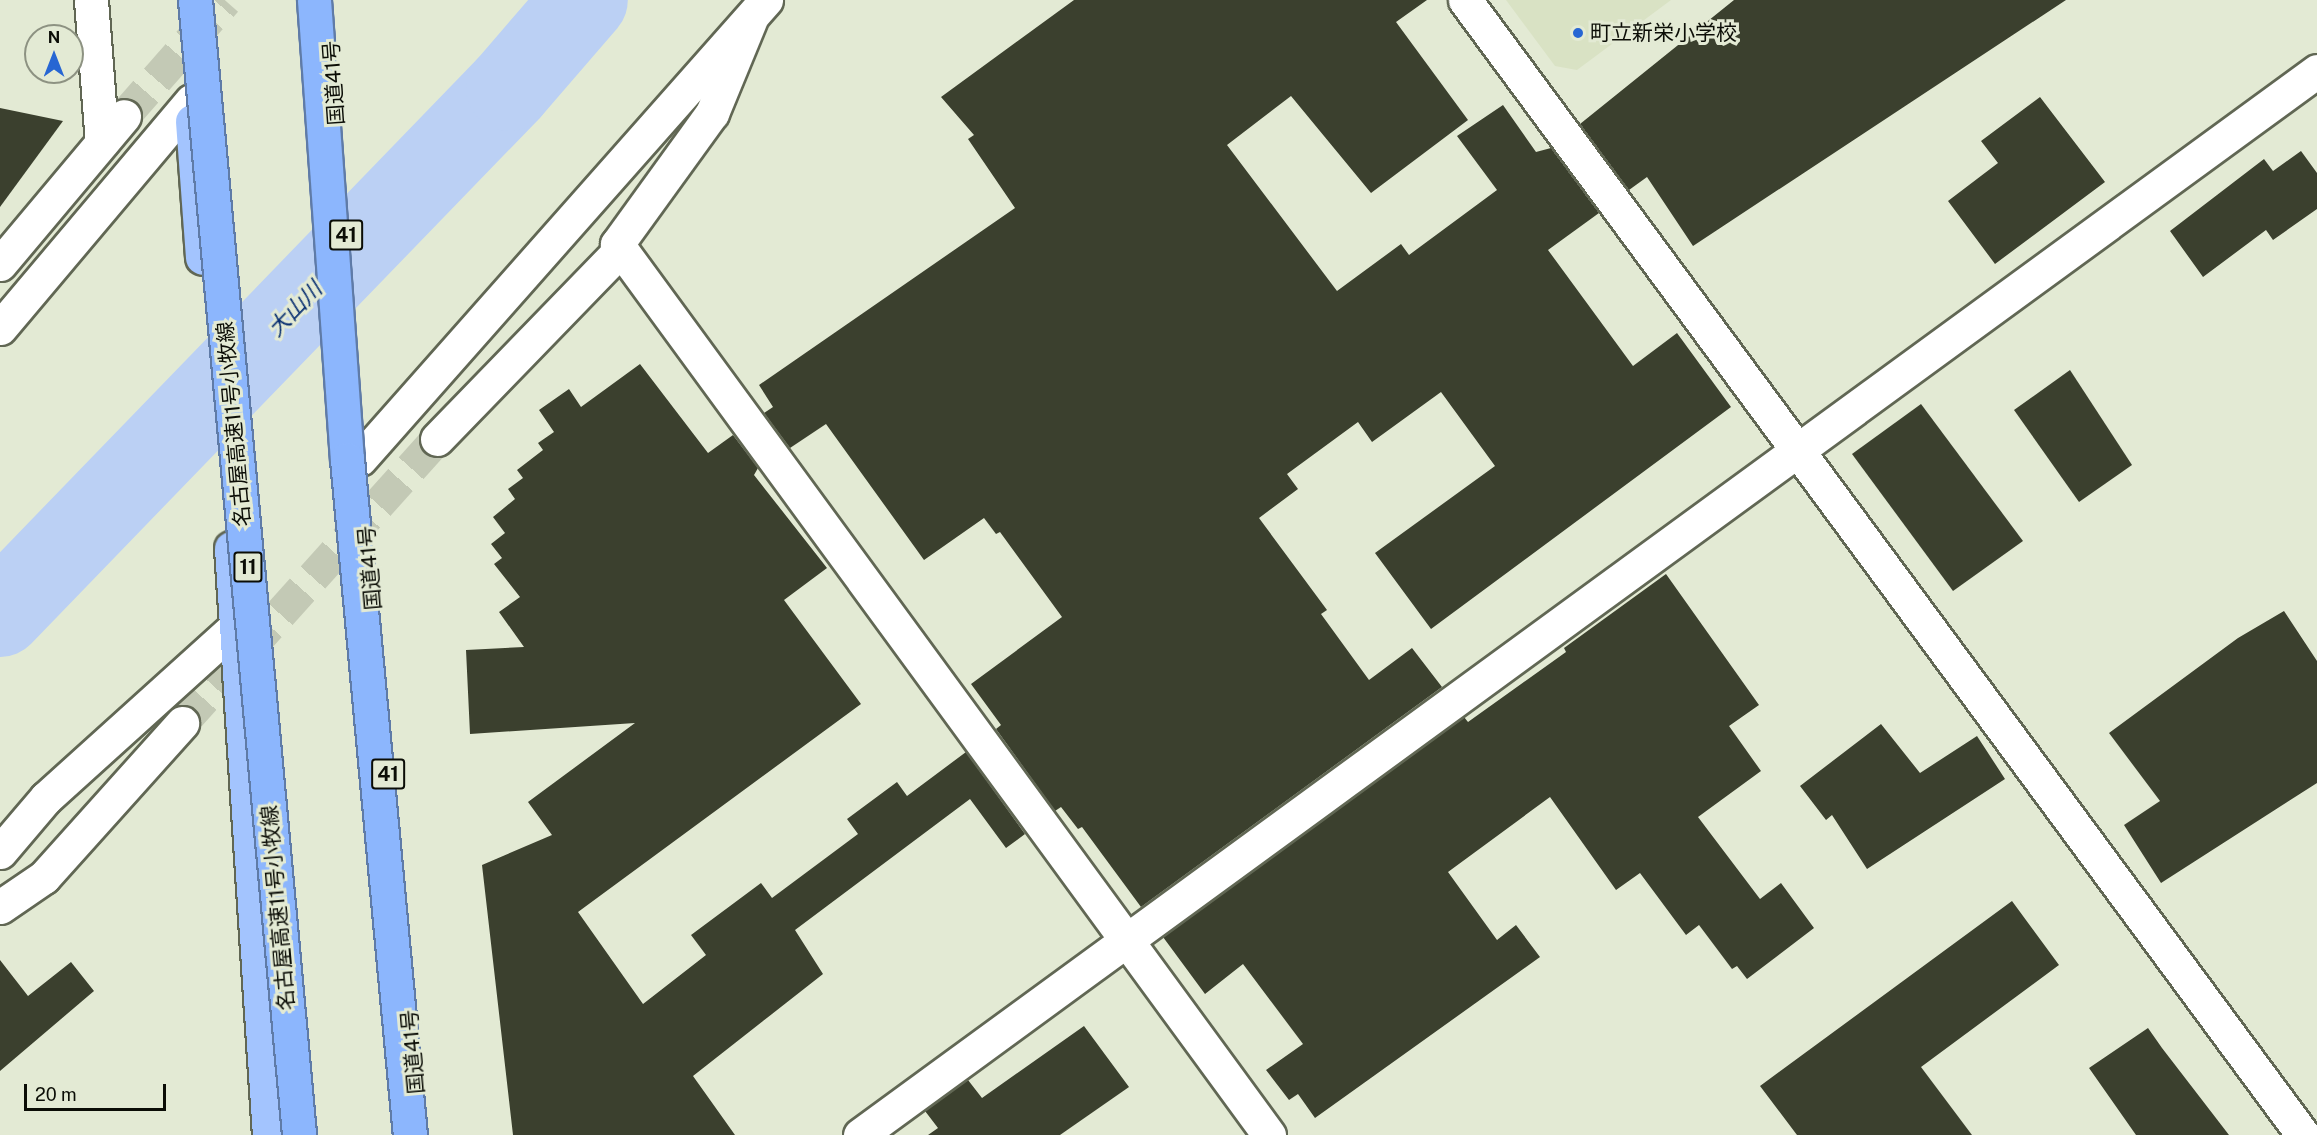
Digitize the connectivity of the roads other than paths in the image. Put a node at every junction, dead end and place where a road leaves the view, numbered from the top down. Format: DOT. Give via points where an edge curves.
graph roads {
  1 [pos="91,0"];
  2 [pos="181,0"];
  3 [pos="195,0"];
  4 [pos="314,0"];
  5 [pos="329,0"];
  6 [pos="1465,0"];
  7 [pos="758,11"];
  8 [pos="2317,71"];
  9 [pos="191,101"];
  10 [pos="124,116"];
  11 [pos="102,142"];
  12 [pos="621,249"];
  13 [pos="0,264"];
  14 [pos="0,328"];
  15 [pos="437,439"];
  16 [pos="1796,449"];
  17 [pos="360,459"];
  18 [pos="234,628"];
  19 [pos="182,723"];
  20 [pos="0,852"];
  21 [pos="0,907"];
  22 [pos="1126,940"];
  23 [pos="269,1135"];
  24 [pos="299,1135"];
  25 [pos="410,1135"];
  26 [pos="421,1135"];
  27 [pos="860,1135"];
  28 [pos="1269,1135"];
  29 [pos="2303,1135"];
  1 -- 11 [label="street"];
  2 -- 9 [label="highway"];
  3 -- 24 [label="highway, 名古屋高速11号小牧線 / 11, bridge"];
  4 -- 25 [label="highway, bridge" via="347,459"];
  5 -- 17 [label="highway, 国道41号 / 41" via="360,414"];
  6 -- 16 [label="street"];
  7 -- 12 [label="street" via="712,113 617,244"];
  7 -- 17 [label="street"];
  8 -- 16 [label="street"];
  9 -- 14 [label="street"];
  9 -- 18 [label="highway" via="194,173 230,537"];
  10 -- 11 [label="street"];
  11 -- 13 [label="street"];
  12 -- 15 [label="street"];
  12 -- 22 [label="street"];
  16 -- 22 [label="street"];
  16 -- 29 [label="street"];
  17 -- 26 [label="highway, 国道41号 / 41"];
  18 -- 20 [label="street" via="46,798"];
  18 -- 23 [label="highway"];
  19 -- 21 [label="street" via="44,877"];
  22 -- 27 [label="street"];
  22 -- 28 [label="street"];
}
